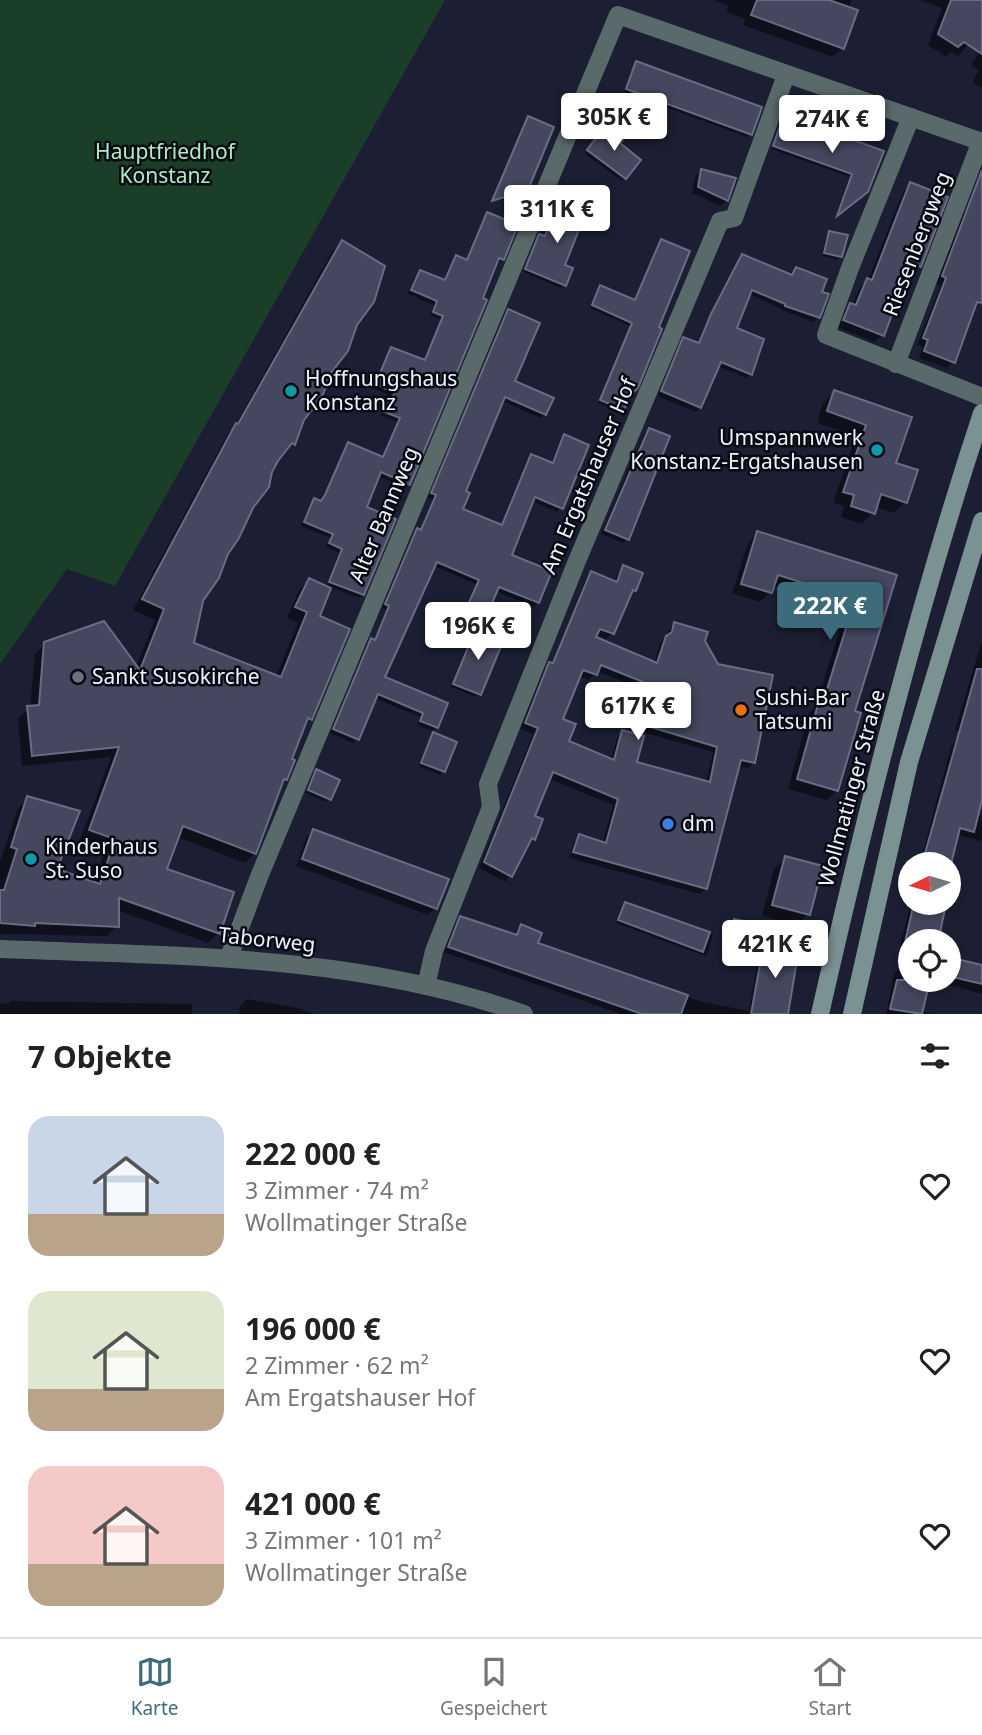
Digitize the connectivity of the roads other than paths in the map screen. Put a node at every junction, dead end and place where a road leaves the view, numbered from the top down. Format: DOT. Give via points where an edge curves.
graph roads {
  1 [pos="618,15"];
  2 [pos="786,75"];
  3 [pos="911,117"];
  4 [pos="981,141"];
  5 [pos="896,364"];
  6 [pos="982,397"];
  7 [pos="982,413"];
  8 [pos="982,520"];
  9 [pos="0,949"];
  10 [pos="229,957"];
  11 [pos="426,986"];
  12 [pos="524,1014"];
  13 [pos="820,1014"];
  14 [pos="852,1014"];
  1 -- 2 [label="street, Riesenbergweg"];
  1 -- 10 [label="street, Alter Bannweg"];
  2 -- 3 [label="street, Riesenbergweg"];
  2 -- 11 [label="street, Am Ergatshauser Hof" via="734,218 720,221 492,771 488,784 491,807 434,951"];
  3 -- 4 [label="street, Riesenbergweg"];
  3 -- 5 [label="street" via="826,335"];
  4 -- 5 [label="street, Riesenbergweg"];
  5 -- 6 [label="street"];
  7 -- 13 [label="main road, Wollmatinger Straße" via="926,598"];
  8 -- 14 [label="main road" via="909,762"];
  9 -- 10 [label="street, Taborweg"];
  10 -- 11 [label="street, Taborweg"];
  11 -- 12 [label="street, Taborweg"];
}
